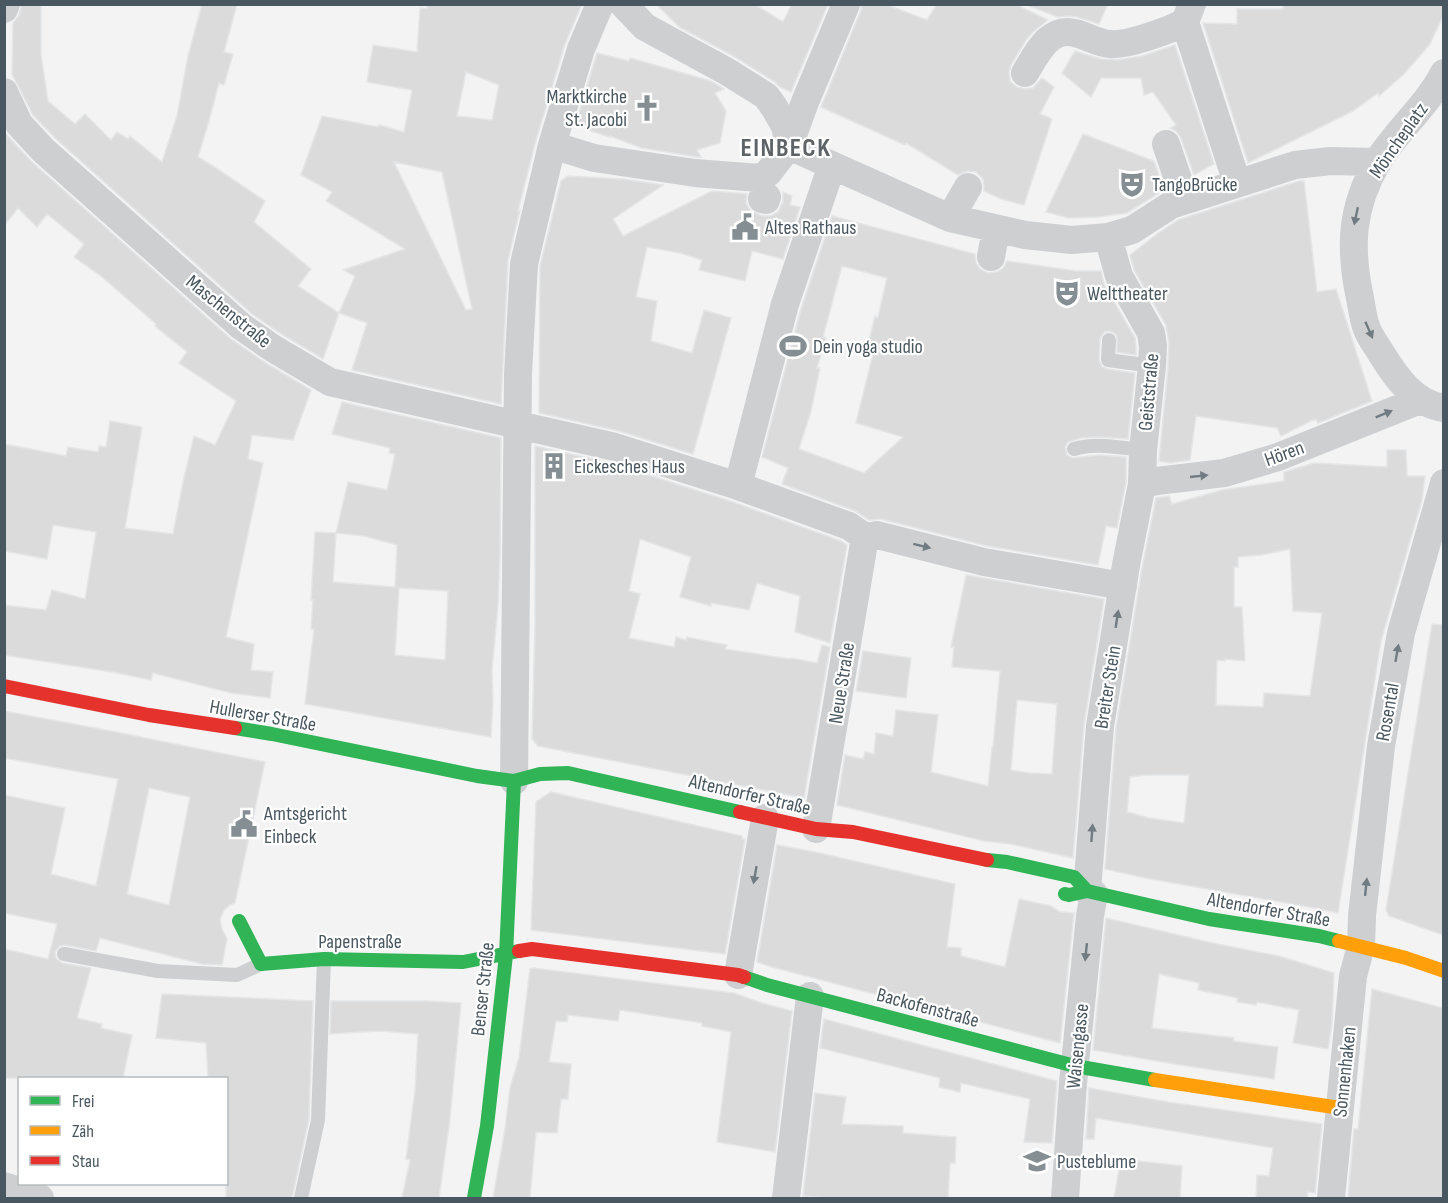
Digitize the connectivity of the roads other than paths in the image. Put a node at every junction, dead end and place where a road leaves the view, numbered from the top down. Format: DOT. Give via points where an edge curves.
graph roads {
  1 [pos="600,4"];
  2 [pos="624,4"];
  3 [pos="846,4"];
  4 [pos="1189,13"];
  5 [pos="1024,73"];
  6 [pos="1441,84"];
  7 [pos="4,92"];
  8 [pos="1166,144"];
  9 [pos="552,145"];
  10 [pos="789,146"];
  11 [pos="1378,162"];
  12 [pos="832,165"];
  13 [pos="1237,183"];
  14 [pos="968,187"];
  15 [pos="1173,205"];
  16 [pos="950,218"];
  17 [pos="996,229"];
  18 [pos="1108,237"];
  19 [pos="991,257"];
  20 [pos="1109,340"];
  21 [pos="1152,366"];
  22 [pos="1432,404"];
  23 [pos="518,424"];
  24 [pos="1074,449"];
  25 [pos="1143,450"];
  26 [pos="1443,483"];
  27 [pos="1142,484"];
  28 [pos="738,486"];
  29 [pos="865,537"];
  30 [pos="1122,586"];
  31 [pos="4,686"];
  32 [pos="514,781"];
  33 [pos="765,818"];
  34 [pos="816,829"];
  35 [pos="978,859"];
  36 [pos="1005,874"];
  37 [pos="1058,892"];
  38 [pos="1091,892"];
  39 [pos="239,921"];
  40 [pos="1361,946"];
  41 [pos="64,954"];
  42 [pos="506,955"];
  43 [pos="324,959"];
  44 [pos="261,964"];
  45 [pos="1443,971"];
  46 [pos="738,975"];
  47 [pos="810,996"];
  48 [pos="1075,1066"];
  49 [pos="1340,1108"];
  50 [pos="4,1186"];
  51 [pos="40,1198"];
  52 [pos="301,1198"];
  53 [pos="474,1198"];
  54 [pos="786,1198"];
  55 [pos="1065,1198"];
  56 [pos="1331,1198"];
  1 -- 9 [label="street" via="581,49"];
  2 -- 10 [label="street" via="645,27 766,96 785,126"];
  3 -- 10 [label="street"];
  4 -- 5 [label="street" via="1171,30 1127,43 1112,45 1073,32 1056,34 1043,44"];
  4 -- 13 [label="street"];
  6 -- 11 [label="street, Möncheplatz"];
  7 -- 23 [label="street, Maschenstraße" via="19,124 43,150 242,327 274,349 330,382"];
  8 -- 15 [label="street"];
  9 -- 10 [label="street" via="594,158 764,192 768,173"];
  9 -- 23 [label="street" via="524,264"];
  10 -- 12 [label="street"];
  11 -- 13 [label="street" via="1295,165"];
  11 -- 22 [label="street, Möncheplatz, one-way" via="1359,201 1353,233 1354,274 1366,328 1394,375"];
  12 -- 16 [label="street"];
  12 -- 28 [label="street" via="785,304"];
  13 -- 15 [label="street"];
  14 -- 16 [label="street"];
  15 -- 18 [label="street" via="1132,230"];
  16 -- 17 [label="street"];
  17 -- 18 [label="street" via="1072,240"];
  17 -- 19 [label="street"];
  18 -- 21 [label="street, Geiststraße" via="1119,276 1151,333"];
  20 -- 21 [label="lane" via="1108,360"];
  21 -- 25 [label="street, Geiststraße"];
  27 -- 22 [label="street, Hören, one-way" via="1224,473"];
  23 -- 28 [label="street, Maschenstraße" via="615,447"];
  23 -- 32 [label="street"];
  24 -- 25 [label="lane" via="1094,445"];
  25 -- 27 [label="street, Geiststraße"];
  40 -- 26 [label="street, Rosental, one-way" via="1381,746 1401,633"];
  27 -- 30 [label="street, Breiter Stein"];
  28 -- 29 [label="street, Maschenstraße" via="849,526"];
  29 -- 30 [label="street, one-way" via="877,535 984,562"];
  29 -- 34 [label="street, Neue Straße"];
  38 -- 30 [label="street, Breiter Stein, one-way" via="1100,726"];
  31 -- 32 [label="main road, Hullerser Straße"];
  32 -- 33 [label="main road, Altendorfer Straße" via="540,774 568,773"];
  32 -- 42 [label="main road, Benser Straße"];
  33 -- 34 [label="main road, Altendorfer Straße"];
  33 -- 46 [label="street, one-way"];
  34 -- 35 [label="main road, Altendorfer Straße" via="853,832"];
  35 -- 36 [label="main road, Altendorfer Straße"];
  35 -- 38 [label="main road, Altendorfer Straße" via="1074,877"];
  37 -- 38 [label="main road, Altendorfer Straße"];
  38 -- 40 [label="main road, Altendorfer Straße" via="1209,919"];
  38 -- 48 [label="street, Waisengasse, one-way"];
  39 -- 44 [label="main road"];
  40 -- 45 [label="main road, Altendorfer Straße"];
  40 -- 49 [label="street, Sonnenhaken" via="1353,976"];
  41 -- 44 [label="lane" via="158,971 203,974 237,975"];
  42 -- 43 [label="main road, Papenstraße" via="464,962"];
  42 -- 46 [label="main road, Backofenstraße" via="532,949"];
  42 -- 53 [label="main road, Benser Straße" via="487,1126"];
  43 -- 44 [label="main road, Papenstraße"];
  43 -- 52 [label="lane" via="318,1120"];
  46 -- 47 [label="main road, Backofenstraße"];
  47 -- 48 [label="main road, Backofenstraße"];
  47 -- 54 [label="street"];
  48 -- 49 [label="main road, Backofenstraße"];
  48 -- 55 [label="street, Waisengasse"];
  49 -- 56 [label="street, Sonnenhaken"];
  50 -- 51 [label="street"];
}
